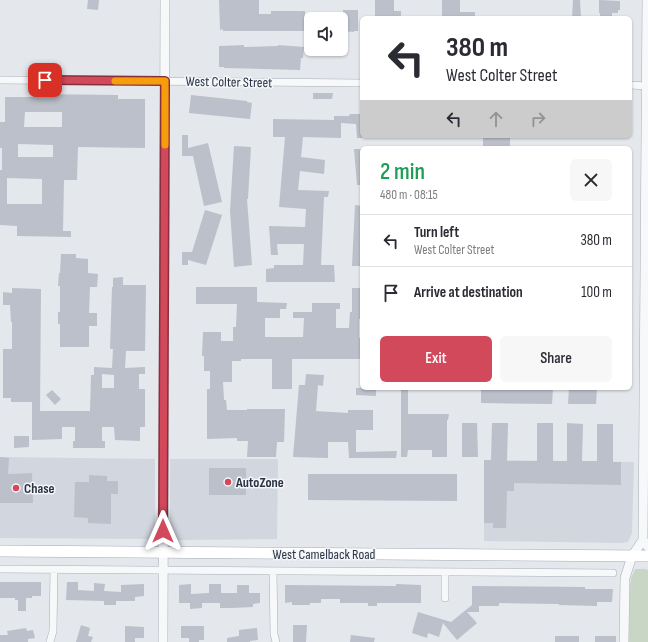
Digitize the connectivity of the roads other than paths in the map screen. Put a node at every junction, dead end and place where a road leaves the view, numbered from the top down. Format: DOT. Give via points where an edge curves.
graph roads {
  1 [pos="165,0"];
  2 [pos="647,0"];
  3 [pos="0,80"];
  4 [pos="165,81"];
  5 [pos="360,83"];
  6 [pos="632,85"];
  7 [pos="647,86"];
  8 [pos="647,192"];
  9 [pos="646,544"];
  10 [pos="0,551"];
  11 [pos="164,553"];
  12 [pos="632,556"];
  13 [pos="648,556"];
  14 [pos="0,569"];
  15 [pos="54,570"];
  16 [pos="164,570"];
  17 [pos="274,571"];
  18 [pos="445,572"];
  19 [pos="613,573"];
  20 [pos="445,598"];
  21 [pos="50,642"];
  22 [pos="163,642"];
  23 [pos="276,642"];
  24 [pos="624,642"];
  1 -- 4 [label="street"];
  2 -- 7 [label="street"];
  3 -- 4 [label="street, West Colter Street"];
  4 -- 5 [label="street, West Colter Street"];
  4 -- 11 [label="street"];
  6 -- 7 [label="street"];
  7 -- 8 [label="street"];
  8 -- 9 [label="street"];
  9 -- 12 [label="street"];
  10 -- 11 [label="main road, West Camelback Road"];
  11 -- 12 [label="main road, West Camelback Road"];
  11 -- 16 [label="street"];
  12 -- 13 [label="main road, West Camelback Road"];
  12 -- 24 [label="street" via="625,578"];
  14 -- 15 [label="street, West Camelback Road"];
  15 -- 16 [label="street, West Camelback Road"];
  15 -- 21 [label="street" via="53,631"];
  16 -- 17 [label="street, West Camelback Road"];
  16 -- 22 [label="street"];
  17 -- 18 [label="street, West Camelback Road"];
  17 -- 23 [label="street"];
  18 -- 19 [label="street, West Camelback Road"];
  18 -- 20 [label="street"];
}
